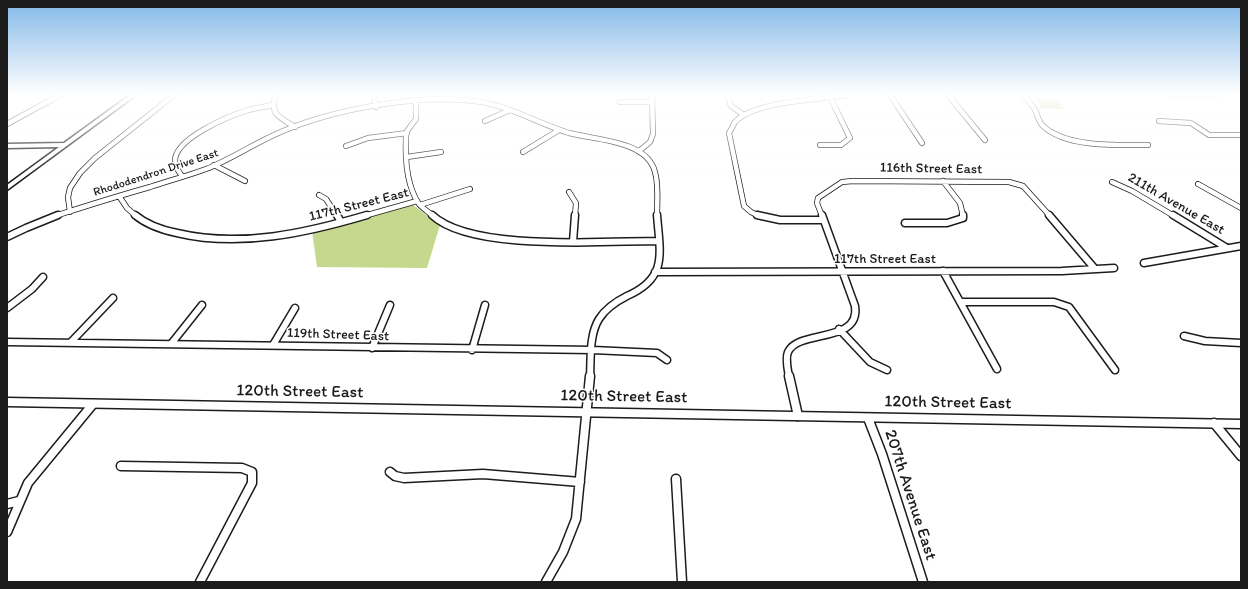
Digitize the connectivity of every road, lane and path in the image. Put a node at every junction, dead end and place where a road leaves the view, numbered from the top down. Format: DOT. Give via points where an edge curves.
graph roads {
  1 [pos="97,122"];
  2 [pos="140,122"];
  3 [pos="222,122"];
  4 [pos="288,122"];
  5 [pos="309,122"];
  6 [pos="413,122"];
  7 [pos="541,122"];
  8 [pos="653,122"];
  9 [pos="735,122"];
  10 [pos="842,122"];
  11 [pos="908,122"];
  12 [pos="971,122"];
  13 [pos="1041,122"];
  14 [pos="1183,122"];
  15 [pos="295,127"];
  16 [pos="559,130"];
  17 [pos="407,133"];
  18 [pos="1241,135"];
  19 [pos="985,140"];
  20 [pos="922,143"];
  21 [pos="66,145"];
  22 [pos="820,145"];
  23 [pos="1148,145"];
  24 [pos="7,146"];
  25 [pos="346,146"];
  26 [pos="639,151"];
  27 [pos="441,152"];
  28 [pos="523,152"];
  29 [pos="407,157"];
  30 [pos="214,165"];
  31 [pos="182,176"];
  32 [pos="245,181"];
  33 [pos="943,181"];
  34 [pos="1112,182"];
  35 [pos="1198,184"];
  36 [pos="7,188"];
  37 [pos="470,189"];
  38 [pos="569,192"];
  39 [pos="319,195"];
  40 [pos="119,196"];
  41 [pos="419,203"];
  42 [pos="1241,208"];
  43 [pos="70,212"];
  44 [pos="822,220"];
  45 [pos="341,222"];
  46 [pos="905,223"];
  47 [pos="7,237"];
  48 [pos="658,241"];
  49 [pos="573,242"];
  50 [pos="1241,246"];
  51 [pos="1227,248"];
  52 [pos="1144,263"];
  53 [pos="1114,268"];
  54 [pos="1095,269"];
  55 [pos="841,270"];
  56 [pos="943,271"];
  57 [pos="655,272"];
  58 [pos="43,277"];
  59 [pos="114,298"];
  60 [pos="962,302"];
  61 [pos="202,305"];
  62 [pos="390,305"];
  63 [pos="485,305"];
  64 [pos="7,308"];
  65 [pos="294,308"];
  66 [pos="839,330"];
  67 [pos="1184,336"];
  68 [pos="7,342"];
  69 [pos="71,342"];
  70 [pos="1241,343"];
  71 [pos="171,344"];
  72 [pos="273,345"];
  73 [pos="372,348"];
  74 [pos="472,350"];
  75 [pos="592,350"];
  76 [pos="667,360"];
  77 [pos="997,369"];
  78 [pos="887,370"];
  79 [pos="1115,370"];
  80 [pos="7,402"];
  81 [pos="93,404"];
  82 [pos="586,413"];
  83 [pos="798,416"];
  84 [pos="868,418"];
  85 [pos="1214,423"];
  86 [pos="1241,424"];
  87 [pos="1241,456"];
  88 [pos="121,466"];
  89 [pos="390,472"];
  90 [pos="676,479"];
  91 [pos="580,482"];
  92 [pos="19,501"];
  93 [pos="7,504"];
  94 [pos="7,532"];
  95 [pos="200,582"];
  96 [pos="546,582"];
  97 [pos="682,582"];
  98 [pos="923,582"];
  1 -- 21 [label="street"];
  2 -- 43 [label="street" via="80,173 69,192"];
  3 -- 31 [label="street" via="192,138 180,148 175,165"];
  4 -- 15 [label="street"];
  5 -- 15 [label="street, Rhododendron Drive East"];
  6 -- 17 [label="street"];
  7 -- 16 [label="street, Rhododendron Drive East"];
  8 -- 26 [label="street" via="654,134 650,142"];
  9 -- 44 [label="street" via="729,133 744,206 761,218"];
  10 -- 22 [label="street" via="850,138 848,141 842,144"];
  11 -- 20 [label="street"];
  12 -- 19 [label="street"];
  13 -- 23 [label="street" via="1060,136 1093,143"];
  14 -- 18 [label="street" via="1191,123 1208,135"];
  15 -- 30 [label="street, Rhododendron Drive East"];
  16 -- 26 [label="street, Rhododendron Drive East" via="621,144"];
  16 -- 28 [label="street"];
  17 -- 25 [label="street" via="368,138"];
  17 -- 29 [label="street"];
  21 -- 24 [label="street"];
  21 -- 36 [label="street"];
  26 -- 48 [label="street" via="647,158 655,172"];
  27 -- 29 [label="street"];
  29 -- 41 [label="street" via="410,184"];
  30 -- 31 [label="street, Rhododendron Drive East"];
  30 -- 32 [label="street"];
  31 -- 40 [label="street, Rhododendron Drive East"];
  33 -- 44 [label="street, 116th Street East" via="842,182 818,198 817,204"];
  33 -- 46 [label="street" via="961,207 963,218 947,223"];
  33 -- 54 [label="street, 116th Street East" via="1009,182 1020,185 1031,194"];
  34 -- 51 [label="street, 211th Avenue East" via="1132,191"];
  35 -- 42 [label="street"];
  37 -- 41 [label="street"];
  38 -- 49 [label="street" via="576,203"];
  39 -- 45 [label="street" via="326,199"];
  40 -- 43 [label="street, Rhododendron Drive East"];
  40 -- 45 [label="street, 117th Street East" via="131,214 144,222 169,232 201,237 270,236"];
  41 -- 45 [label="street, 117th Street East"];
  41 -- 49 [label="street, 117th Street East" via="441,222 475,234 523,241"];
  43 -- 47 [label="street, Rhododendron Drive East" via="44,220"];
  44 -- 55 [label="street"];
  48 -- 49 [label="street, 117th Street East"];
  48 -- 57 [label="street" via="659,262"];
  50 -- 51 [label="street"];
  51 -- 52 [label="street"];
  53 -- 54 [label="street, 117th Street East"];
  54 -- 56 [label="street, 117th Street East"];
  55 -- 56 [label="street, 117th Street East"];
  55 -- 57 [label="street, 117th Street East"];
  55 -- 66 [label="street" via="856,314 851,323"];
  56 -- 60 [label="street"];
  57 -- 75 [label="street" via="650,283 642,290 614,304 600,316 594,330"];
  58 -- 64 [label="street" via="32,290"];
  59 -- 69 [label="street"];
  60 -- 77 [label="street"];
  60 -- 79 [label="street" via="1054,302 1066,305"];
  61 -- 71 [label="street"];
  62 -- 73 [label="street"];
  63 -- 74 [label="street"];
  65 -- 72 [label="street"];
  66 -- 78 [label="street" via="870,362"];
  66 -- 83 [label="street" via="798,343 787,353"];
  67 -- 70 [label="street" via="1193,340"];
  68 -- 69 [label="street, 119th Street East"];
  69 -- 71 [label="street, 119th Street East"];
  71 -- 72 [label="street, 119th Street East"];
  72 -- 73 [label="street, 119th Street East"];
  73 -- 74 [label="street, 119th Street East"];
  74 -- 75 [label="street, 119th Street East"];
  75 -- 76 [label="street, 119th Street East" via="656,353"];
  75 -- 82 [label="street"];
  80 -- 81 [label="street, 120th Street East"];
  81 -- 82 [label="street, 120th Street East"];
  81 -- 92 [label="street" via="45,460 28,483"];
  82 -- 83 [label="street, 120th Street East"];
  82 -- 91 [label="street"];
  83 -- 84 [label="street, 120th Street East"];
  84 -- 85 [label="street, 120th Street East"];
  84 -- 98 [label="street, 207th Avenue East"];
  85 -- 86 [label="street, 120th Street East"];
  85 -- 87 [label="street"];
  88 -- 95 [label="street" via="242,468 253,471 252,483"];
  89 -- 91 [label="street" via="404,478 483,474"];
  90 -- 97 [label="street"];
  91 -- 96 [label="street" via="576,519 563,552"];
  92 -- 93 [label="street"];
  92 -- 94 [label="street"];
}
